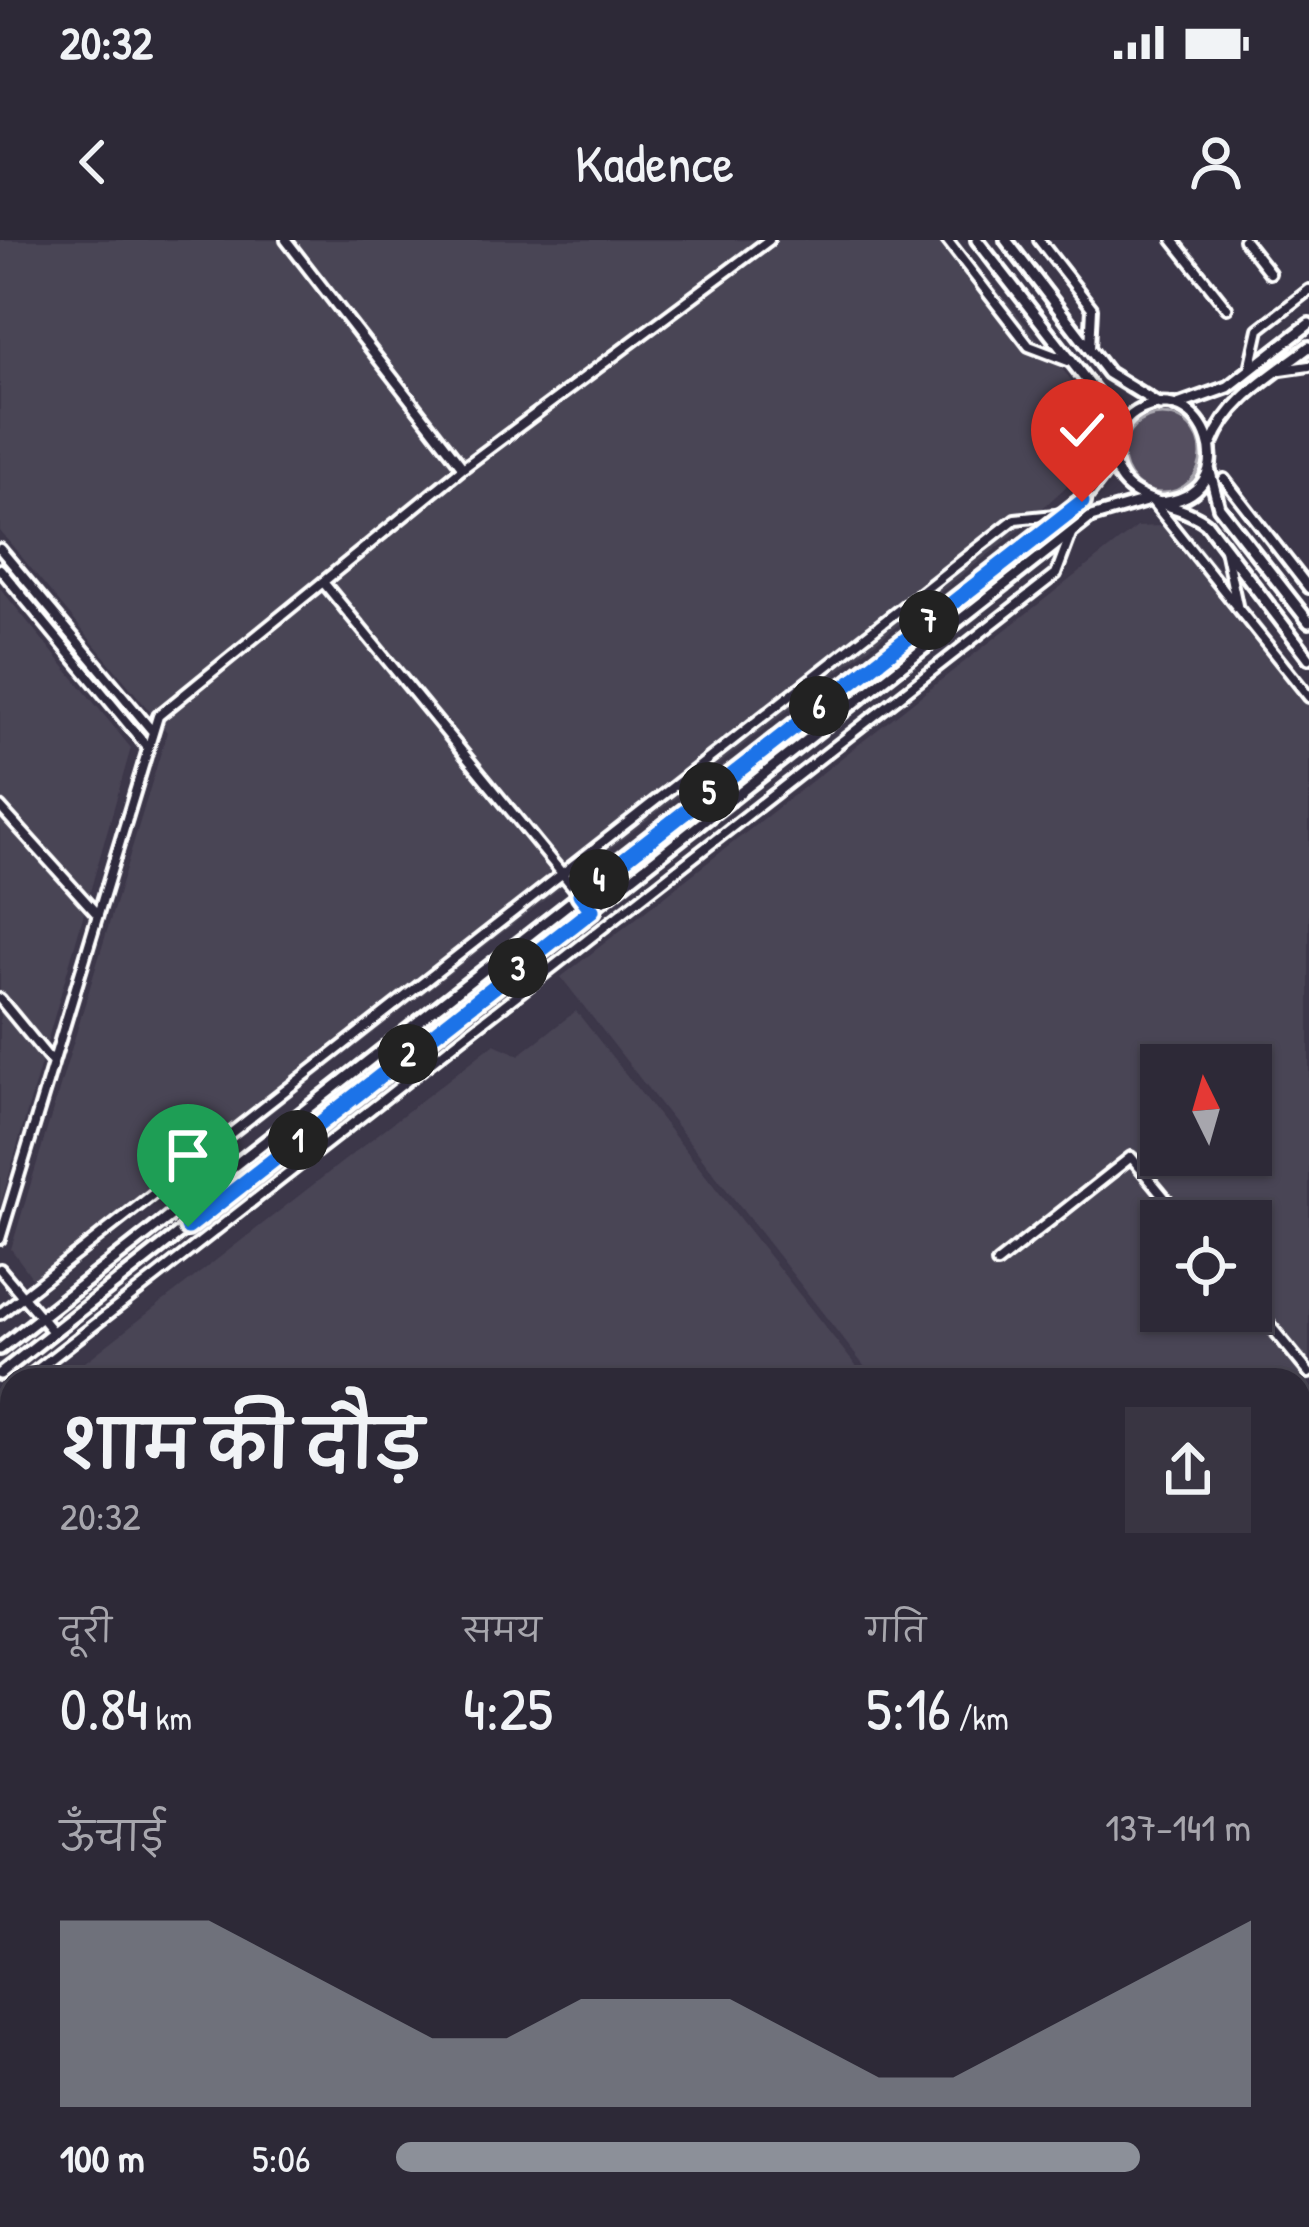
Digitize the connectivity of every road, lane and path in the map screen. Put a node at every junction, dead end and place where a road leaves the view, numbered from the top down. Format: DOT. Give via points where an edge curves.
graph roads {
  1 [pos="286,240"];
  2 [pos="769,240"];
  3 [pos="947,240"];
  4 [pos="977,240"];
  5 [pos="1006,240"];
  6 [pos="1039,240"];
  7 [pos="1173,240"];
  8 [pos="1244,240"];
  9 [pos="1270,273"];
  10 [pos="1309,290"];
  11 [pos="1227,308"];
  12 [pos="1309,324"];
  13 [pos="1309,347"];
  14 [pos="1090,349"];
  15 [pos="1072,362"];
  16 [pos="1309,366"];
  17 [pos="1250,370"];
  18 [pos="1280,370"];
  19 [pos="1160,405"];
  20 [pos="1175,406"];
  21 [pos="1114,442"];
  22 [pos="1211,446"];
  23 [pos="1113,462"];
  24 [pos="463,468"];
  25 [pos="1209,468"];
  26 [pos="1224,479"];
  27 [pos="1153,502"];
  28 [pos="1067,514"];
  29 [pos="1072,533"];
  30 [pos="1224,545"];
  31 [pos="1251,548"];
  32 [pos="0,549"];
  33 [pos="1282,553"];
  34 [pos="0,569"];
  35 [pos="323,582"];
  36 [pos="1309,588"];
  37 [pos="1237,606"];
  38 [pos="1309,622"];
  39 [pos="1309,658"];
  40 [pos="1309,697"];
  41 [pos="153,733"];
  42 [pos="148,748"];
  43 [pos="0,807"];
  44 [pos="560,874"];
  45 [pos="580,894"];
  46 [pos="592,910"];
  47 [pos="97,914"];
  48 [pos="0,1000"];
  49 [pos="52,1063"];
  50 [pos="1167,1200"];
  51 [pos="0,1239"];
  52 [pos="998,1263"];
  53 [pos="0,1269"];
  54 [pos="23,1296"];
  55 [pos="0,1314"];
  56 [pos="40,1317"];
  57 [pos="1272,1328"];
  58 [pos="53,1332"];
  59 [pos="0,1349"];
  60 [pos="8,1368"];
  61 [pos="39,1368"];
  62 [pos="1305,1368"];
  1 -- 24 [label="street"];
  2 -- 24 [label="street"];
  3 -- 15 [label="street" via="1029,346"];
  4 -- 15 [label="street"];
  5 -- 14 [label="street"];
  6 -- 14 [label="street" via="1092,308"];
  7 -- 11 [label="street"];
  8 -- 9 [label="street"];
  10 -- 17 [label="street" via="1258,329"];
  12 -- 17 [label="street"];
  13 -- 18 [label="street"];
  14 -- 19 [label="street" via="1108,373"];
  15 -- 21 [label="street" via="1103,402"];
  16 -- 18 [label="street"];
  17 -- 20 [label="street"];
  18 -- 22 [label="street" via="1221,421"];
  19 -- 20 [label="street"];
  19 -- 21 [label="street" via="1136,412"];
  20 -- 22 [label="street" via="1201,424"];
  21 -- 23 [label="street"];
  22 -- 25 [label="street"];
  23 -- 27 [label="street" via="1120,479"];
  23 -- 28 [label="street"];
  24 -- 35 [label="street"];
  25 -- 27 [label="street" via="1186,497"];
  25 -- 31 [label="street" via="1220,507"];
  26 -- 33 [label="street"];
  27 -- 29 [label="street" via="1091,517"];
  27 -- 30 [label="street" via="1187,509"];
  27 -- 37 [label="street"];
  28 -- 44 [label="street" via="1016,519"];
  28 -- 45 [label="street"];
  29 -- 46 [label="street"];
  29 -- 61 [label="street" via="1056,574"];
  30 -- 37 [label="street"];
  30 -- 39 [label="street"];
  31 -- 33 [label="street"];
  31 -- 38 [label="street"];
  32 -- 41 [label="street"];
  33 -- 36 [label="street"];
  34 -- 42 [label="street"];
  35 -- 41 [label="street" via="158,716"];
  35 -- 44 [label="street"];
  37 -- 40 [label="street"];
  41 -- 42 [label="street"];
  42 -- 47 [label="street"];
  43 -- 47 [label="street"];
  44 -- 45 [label="street"];
  44 -- 54 [label="street"];
  45 -- 46 [label="street"];
  45 -- 56 [label="street"];
  46 -- 58 [label="street"];
  47 -- 49 [label="street"];
  48 -- 49 [label="street"];
  49 -- 51 [label="street"];
  50 -- 52 [label="street" via="1131,1157"];
  53 -- 54 [label="street"];
  54 -- 55 [label="street"];
  54 -- 56 [label="street"];
  56 -- 58 [label="street"];
  56 -- 59 [label="street"];
  57 -- 62 [label="street"];
  58 -- 60 [label="street"];
}
